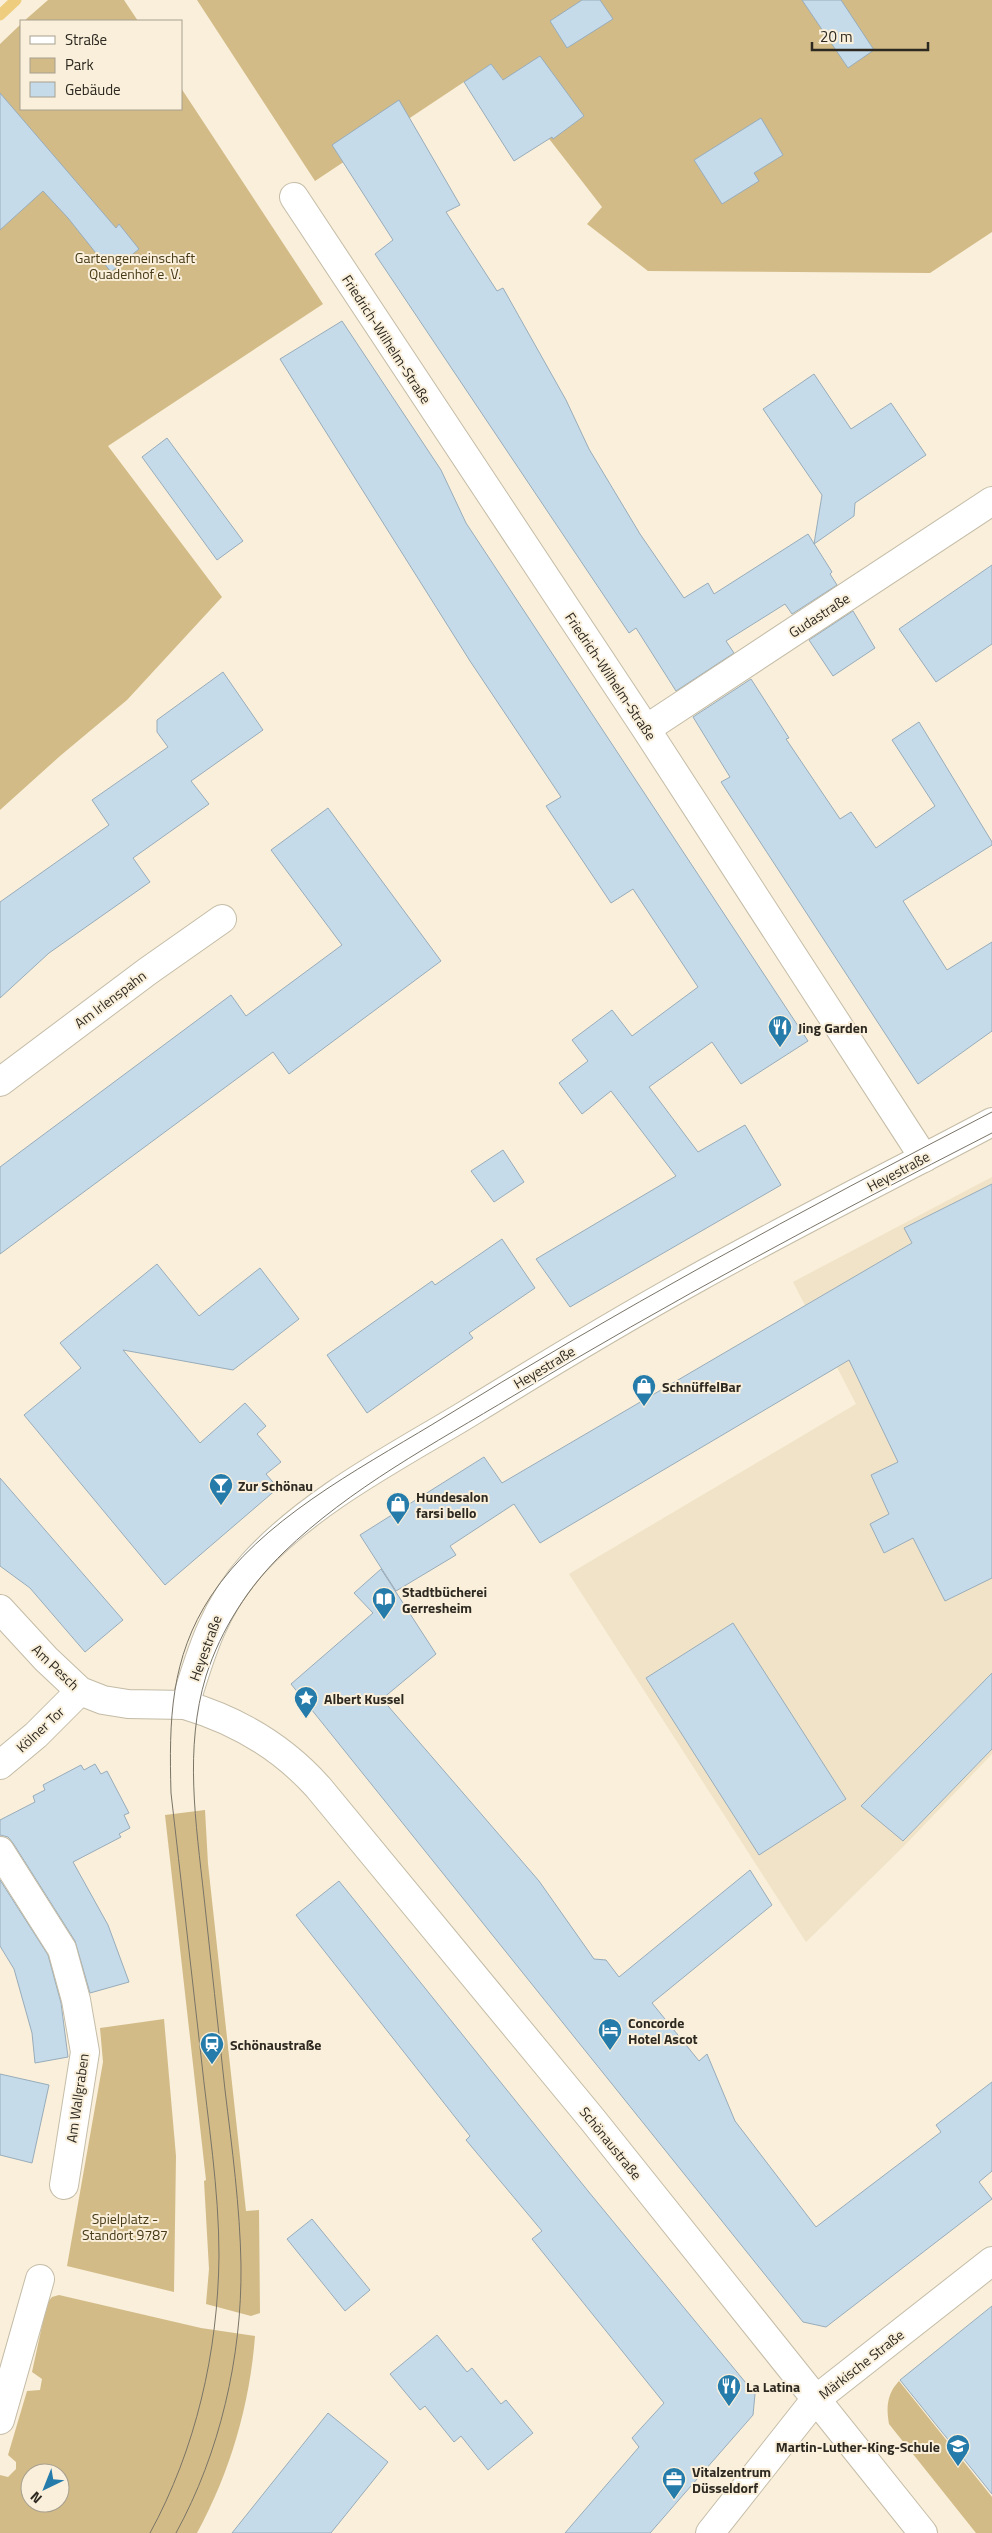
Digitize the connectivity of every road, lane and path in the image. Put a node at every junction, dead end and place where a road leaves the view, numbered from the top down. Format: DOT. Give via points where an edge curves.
graph roads {
  1 [pos="294,197"];
  2 [pos="992,501"];
  3 [pos="646,728"];
  4 [pos="222,919"];
  5 [pos="0,1082"];
  6 [pos="992,1122"];
  7 [pos="924,1158"];
  8 [pos="0,1609"];
  9 [pos="80,1691"];
  10 [pos="186,1705"];
  11 [pos="0,1765"];
  12 [pos="0,1852"];
  13 [pos="64,2185"];
  14 [pos="992,2261"];
  15 [pos="40,2279"];
  16 [pos="815,2400"];
  17 [pos="0,2420"];
  18 [pos="710,2533"];
  19 [pos="922,2533"];
  1 -- 3 [label="street, Friedrich-Wilhelm-Straße"];
  2 -- 3 [label="street, Gudastraße"];
  3 -- 7 [label="street, Friedrich-Wilhelm-Straße"];
  4 -- 5 [label="street, Am Irlenspahn"];
  6 -- 7 [label="street, Heyestraße"];
  7 -- 10 [label="street, Heyestraße" via="688,1283 387,1462 319,1508 252,1565 219,1610 200,1653"];
  8 -- 9 [label="street, Am Pesch"];
  9 -- 10 [label="street, Am Pesch" via="128,1704"];
  9 -- 11 [label="street, Kölner Tor"];
  10 -- 16 [label="street, Schönaustraße" via="226,1718 253,1734 280,1752 312,1781 592,2119"];
  12 -- 13 [label="street, Am Wallgraben" via="62,1949 76,2000 85,2052"];
  14 -- 16 [label="street, Märkische Straße"];
  15 -- 17 [label="street"];
  16 -- 18 [label="street, Märkische Straße"];
  16 -- 19 [label="street, Schönaustraße"];
}
